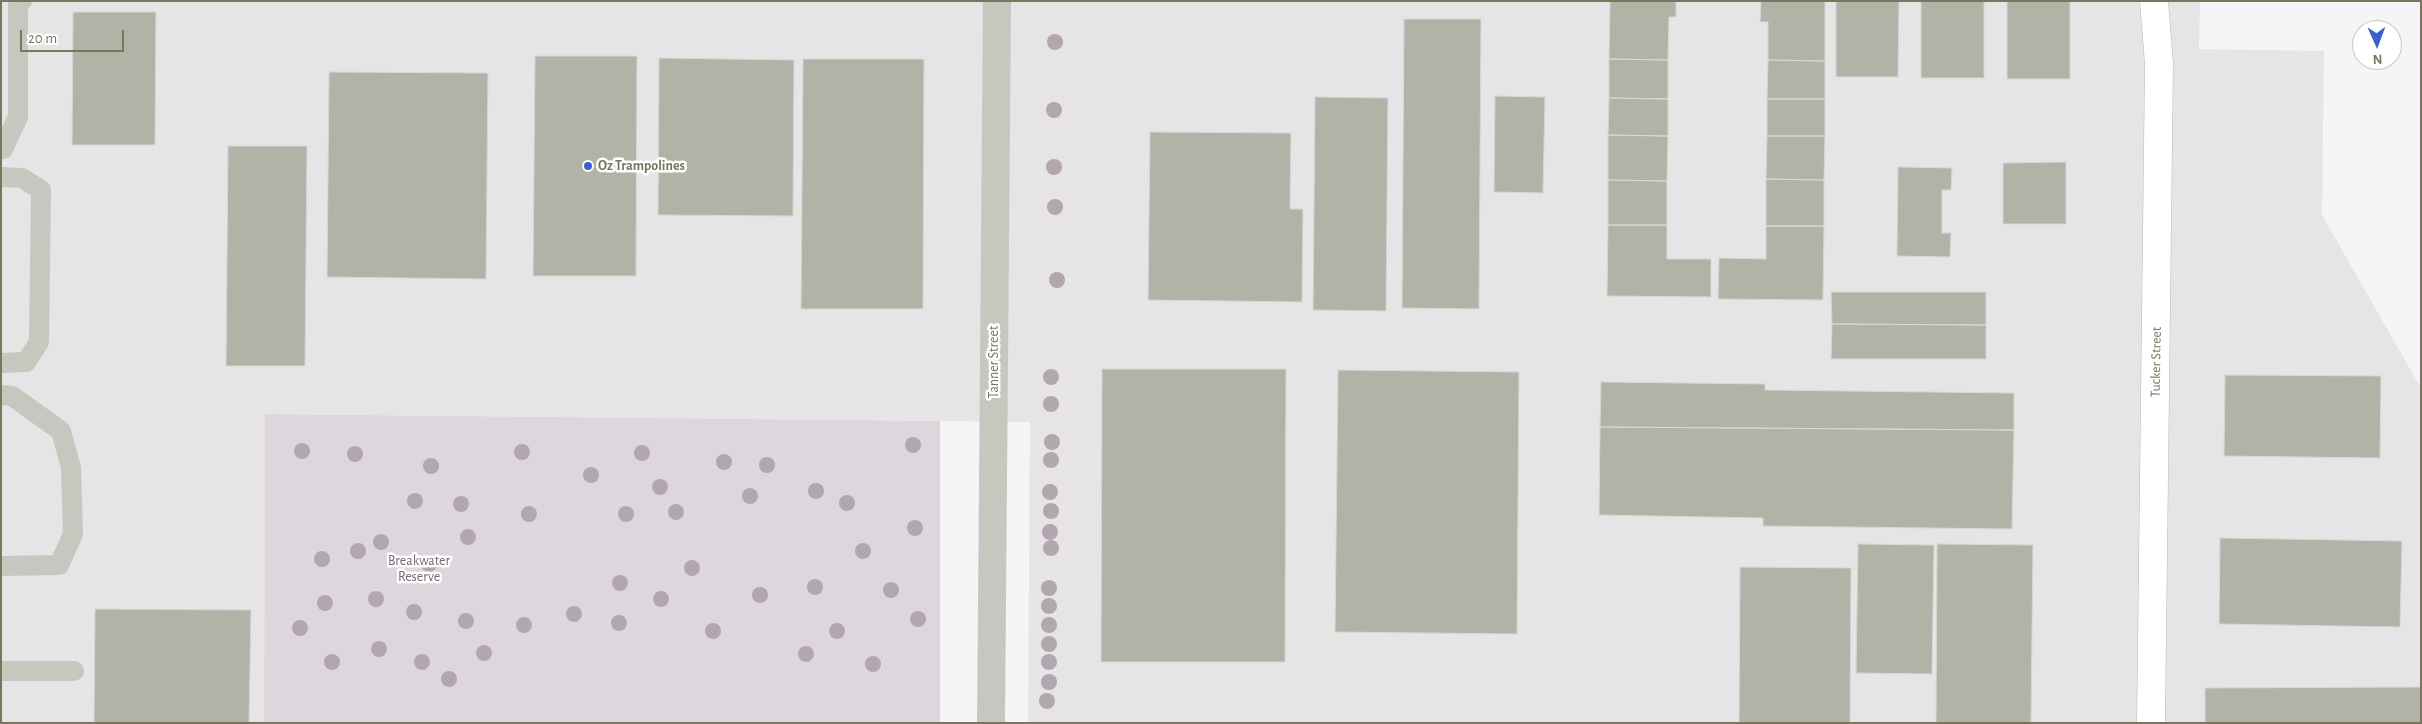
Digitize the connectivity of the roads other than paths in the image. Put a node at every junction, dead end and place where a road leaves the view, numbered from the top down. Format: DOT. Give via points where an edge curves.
graph roads {
  1 [pos="22,1"];
  2 [pos="997,1"];
  3 [pos="2154,1"];
  4 [pos="1,149"];
  5 [pos="1,177"];
  6 [pos="1,363"];
  7 [pos="1,395"];
  8 [pos="1,566"];
  9 [pos="1,671"];
  10 [pos="74,671"];
  11 [pos="991,723"];
  12 [pos="2151,723"];
  1 -- 4 [label="lane" via="18,5 18,117"];
  2 -- 11 [label="street, Tanner Street"];
  3 -- 12 [label="street, Tucker Street" via="2160,64"];
  5 -- 6 [label="lane" via="22,178 41,190 39,342 26,362"];
  7 -- 8 [label="lane" via="12,396 61,431 71,468 73,534 59,564"];
  9 -- 10 [label="lane"];
}
